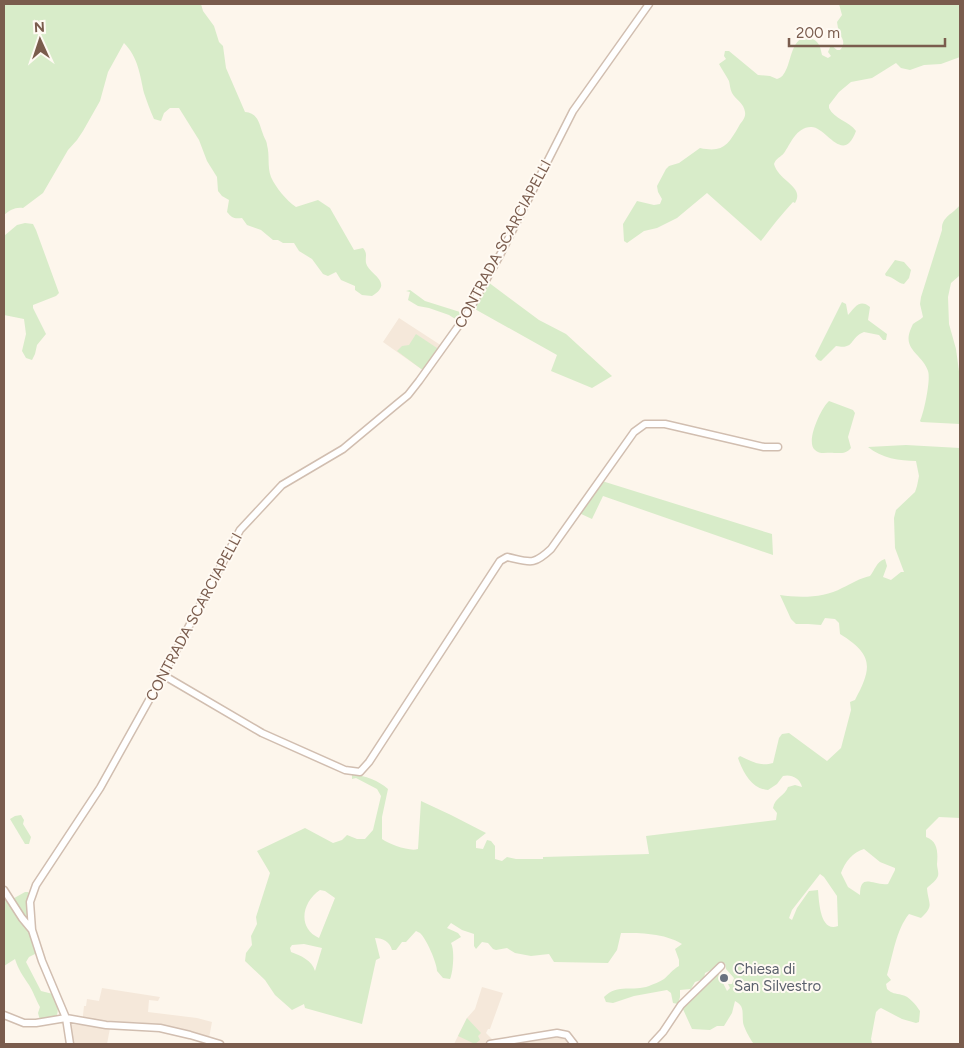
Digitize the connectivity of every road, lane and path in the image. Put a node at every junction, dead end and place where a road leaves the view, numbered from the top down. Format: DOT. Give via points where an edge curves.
graph roads {
  1 [pos="649,4"];
  2 [pos="778,447"];
  3 [pos="163,675"];
  4 [pos="4,890"];
  5 [pos="32,930"];
  6 [pos="721,966"];
  7 [pos="4,1015"];
  8 [pos="66,1018"];
  9 [pos="70,1044"];
  10 [pos="220,1044"];
  11 [pos="490,1044"];
  12 [pos="574,1044"];
  13 [pos="652,1044"];
  1 -- 3 [label="street, CONTRADA SCARCIAPELLI" via="573,111 500,255 458,328 403,400 343,449 282,485 240,530"];
  2 -- 3 [label="street" via="764,447 665,424 645,424 634,432 540,560 529,562 507,557 500,561 360,772 344,770 262,733"];
  3 -- 5 [label="street, CONTRADA SCARCIAPELLI" via="100,788 36,885 30,902"];
  4 -- 5 [label="street"];
  5 -- 8 [label="street"];
  6 -- 13 [label="street" via="681,1005"];
  7 -- 8 [label="street" via="36,1023"];
  8 -- 9 [label="street"];
  8 -- 10 [label="street" via="106,1025 160,1028"];
  11 -- 12 [label="street" via="558,1033 567,1035"];
}
